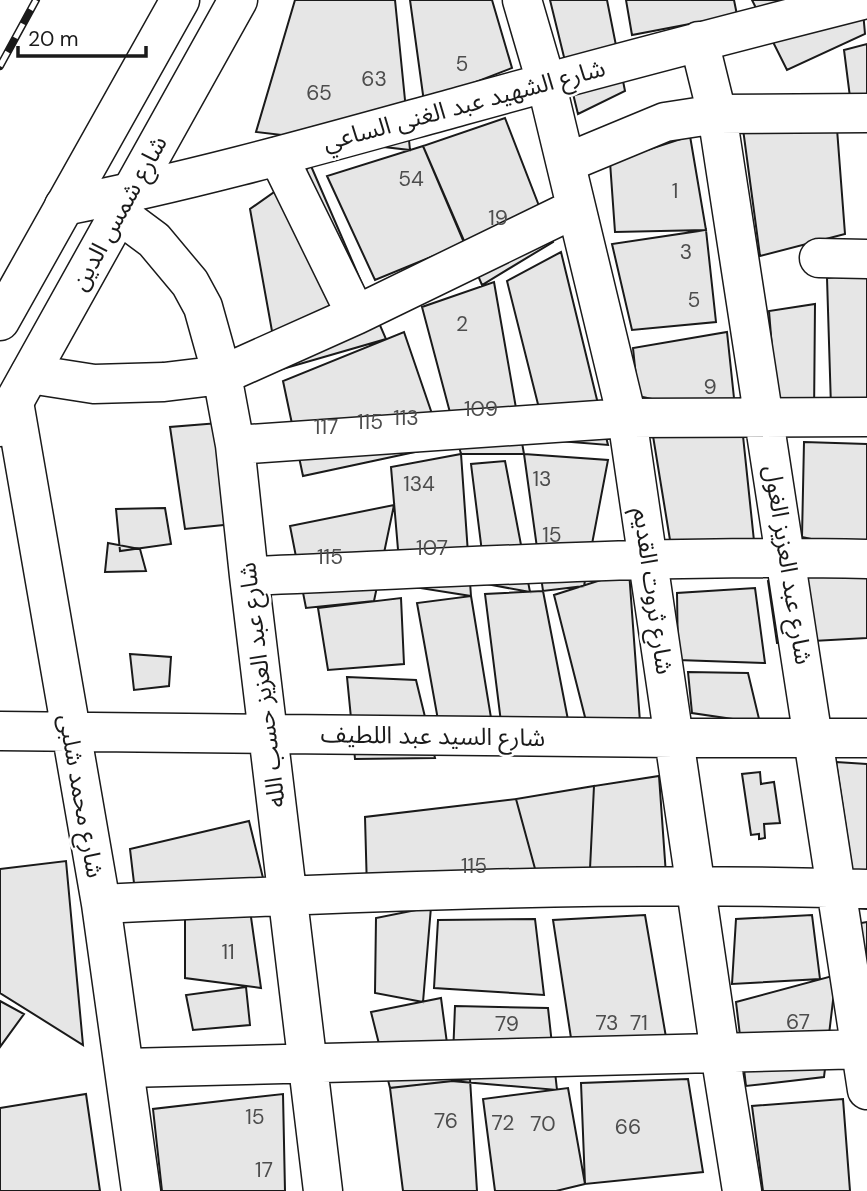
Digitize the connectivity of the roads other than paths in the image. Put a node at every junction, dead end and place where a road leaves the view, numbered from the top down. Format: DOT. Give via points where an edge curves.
graph roads {
  1 [pos="180,0"];
  2 [pos="238,0"];
  3 [pos="522,0"];
  4 [pos="862,0"];
  5 [pos="699,41"];
  6 [pos="546,82"];
  7 [pos="867,113"];
  8 [pos="717,114"];
  9 [pos="278,156"];
  10 [pos="566,163"];
  11 [pos="125,204"];
  12 [pos="64,206"];
  13 [pos="576,208"];
  14 [pos="819,258"];
  15 [pos="867,259"];
  16 [pos="356,315"];
  17 [pos="0,321"];
  18 [pos="222,375"];
  19 [pos="14,401"];
  20 [pos="867,417"];
  21 [pos="628,418"];
  22 [pos="765,418"];
  23 [pos="235,445"];
  24 [pos="788,557"];
  25 [pos="867,559"];
  26 [pos="649,560"];
  27 [pos="248,576"];
  28 [pos="0,731"];
  29 [pos="69,733"];
  30 [pos="268,734"];
  31 [pos="674,738"];
  32 [pos="867,738"];
  33 [pos="816,739"];
  34 [pos="696,886"];
  35 [pos="851,889"];
  36 [pos="287,895"];
  37 [pos="101,904"];
  38 [pos="864,1049"];
  39 [pos="720,1054"];
  40 [pos="309,1065"];
  41 [pos="125,1068"];
  42 [pos="867,1090"];
  43 [pos="141,1191"];
  44 [pos="323,1191"];
  45 [pos="742,1191"];
  1 -- 12 [label="street, شارع شمس الدين"];
  2 -- 11 [label="street, شارع شمس الدين"];
  3 -- 6 [label="street, شارع ثروت القديم"];
  4 -- 5 [label="street, شارع الشهيد عبد الغنى الساعي"];
  5 -- 6 [label="street, شارع الشهيد عبد الغنى الساعي"];
  5 -- 8 [label="street, شارع عبد العزيز الغول"];
  6 -- 9 [label="street, شارع الشهيد عبد الغنى الساعي"];
  6 -- 10 [label="street, شارع ثروت القديم"];
  7 -- 8 [label="street"];
  8 -- 10 [label="street" via="665,122"];
  8 -- 22 [label="street, شارع عبد العزيز الغول"];
  9 -- 11 [label="street, شارع الشهيد عبد الغنى الساعي"];
  9 -- 16 [label="street"];
  10 -- 13 [label="street, شارع ثروت القديم"];
  11 -- 12 [label="street, شارع الشهيد عبد الغنى الساعي"];
  11 -- 18 [label="street, شارع عبد العزيز حسب الله" via="190,283 203,307"];
  11 -- 19 [label="street, شارع شمس الدين"];
  12 -- 17 [label="street, شارع شمس الدين"];
  13 -- 16 [label="street"];
  13 -- 21 [label="street, شارع ثروت القديم"];
  14 -- 15 [label="street"];
  16 -- 18 [label="street"];
  18 -- 19 [label="street" via="94,384"];
  18 -- 23 [label="street, شارع عبد العزيز حسب الله"];
  19 -- 29 [label="street, شارع محمد شلبى"];
  20 -- 22 [label="street"];
  21 -- 22 [label="street"];
  21 -- 23 [label="street"];
  21 -- 26 [label="street, شارع ثروت القديم"];
  22 -- 24 [label="street, شارع عبد العزيز الغول"];
  23 -- 27 [label="street, شارع عبد العزيز حسب الله"];
  24 -- 25 [label="street"];
  24 -- 26 [label="street"];
  24 -- 33 [label="street, شارع عبد العزيز الغول"];
  26 -- 27 [label="street"];
  26 -- 31 [label="street, شارع ثروت القديم"];
  27 -- 30 [label="street, شارع عبد العزيز حسب الله"];
  28 -- 29 [label="street, شارع السيد عبد اللطيف"];
  29 -- 30 [label="street, شارع السيد عبد اللطيف"];
  29 -- 37 [label="street, شارع محمد شلبى"];
  30 -- 31 [label="street, شارع السيد عبد اللطيف"];
  30 -- 36 [label="street, شارع عبد العزيز حسب الله"];
  31 -- 33 [label="street, شارع السيد عبد اللطيف"];
  31 -- 34 [label="street, شارع ثروت القديم"];
  32 -- 33 [label="street, شارع السيد عبد اللطيف"];
  33 -- 35 [label="street, شارع عبد العزيز الغول"];
  34 -- 35 [label="street"];
  34 -- 36 [label="street"];
  34 -- 39 [label="street, شارع ثروت القديم"];
  35 -- 38 [label="street, شارع عبد العزيز الغول"];
  36 -- 37 [label="street"];
  36 -- 40 [label="street, شارع عبد العزيز حسب الله"];
  37 -- 41 [label="street, شارع محمد شلبى"];
  38 -- 39 [label="street"];
  38 -- 42 [label="street, شارع عبد العزيز الغول"];
  39 -- 40 [label="street"];
  39 -- 45 [label="street, شارع ثروت القديم"];
  40 -- 41 [label="street"];
  40 -- 44 [label="street, شارع عبد العزيز حسب الله"];
  41 -- 43 [label="street, شارع محمد شلبى"];
}
